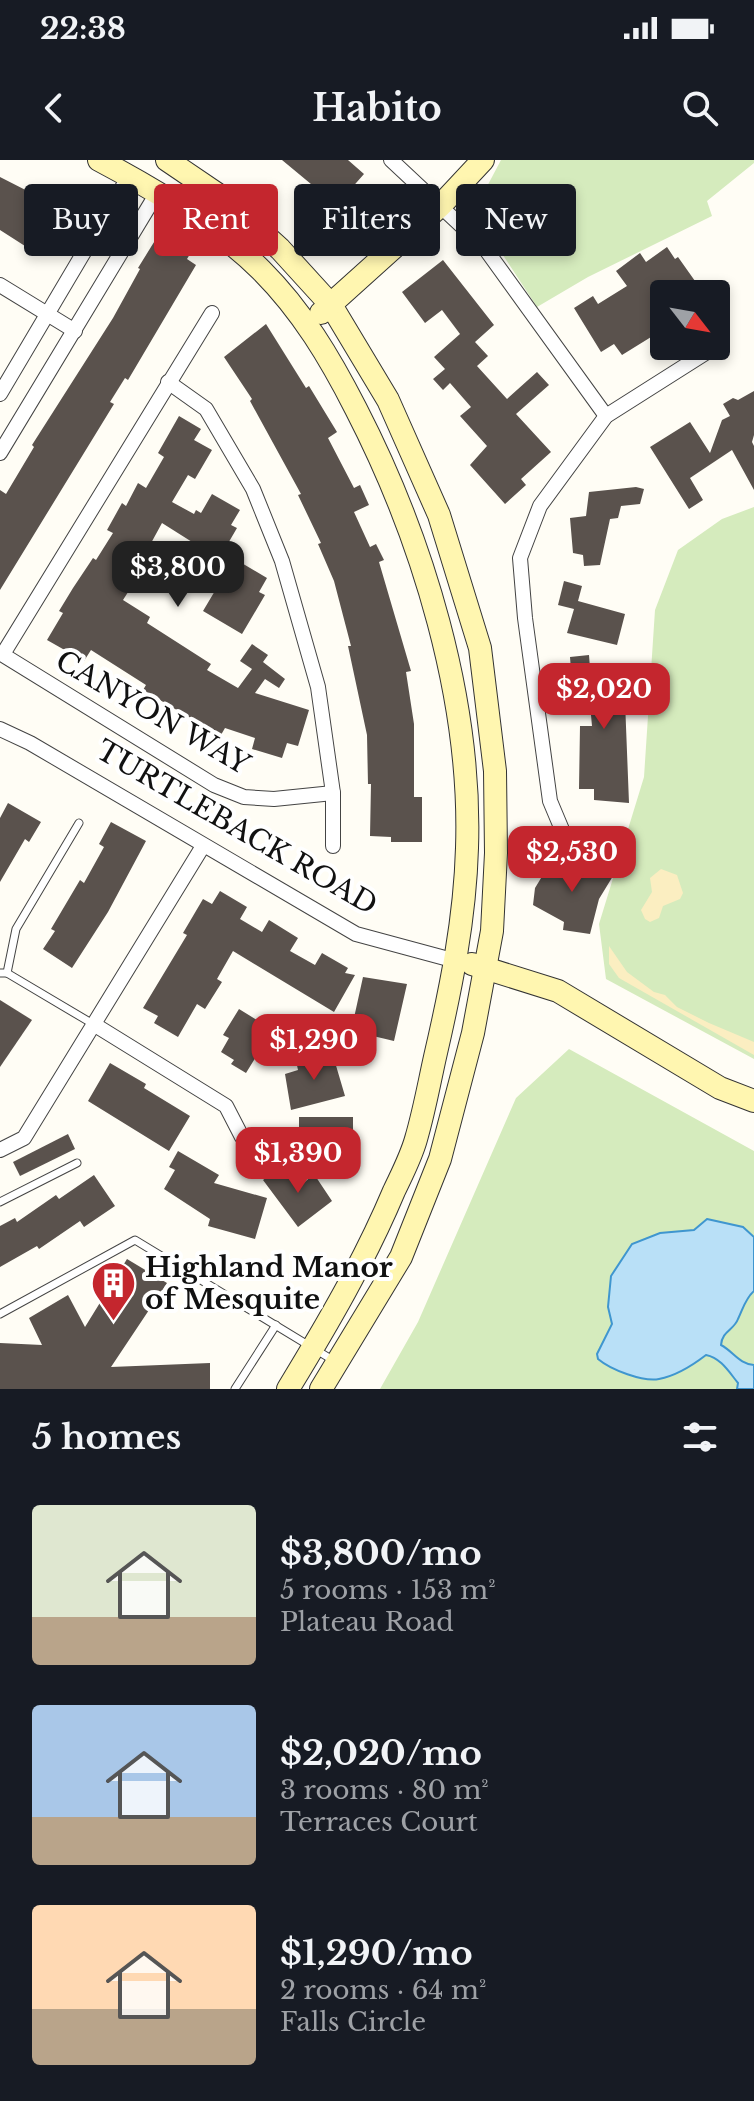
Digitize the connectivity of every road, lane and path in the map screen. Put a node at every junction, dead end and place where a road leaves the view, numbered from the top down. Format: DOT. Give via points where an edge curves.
graph roads {
  1 [pos="99,160"];
  2 [pos="167,160"];
  3 [pos="391,160"];
  4 [pos="483,160"];
  5 [pos="129,176"];
  6 [pos="154,191"];
  7 [pos="154,198"];
  8 [pos="441,205"];
  9 [pos="244,256"];
  10 [pos="0,285"];
  11 [pos="331,305"];
  12 [pos="212,313"];
  13 [pos="48,314"];
  14 [pos="308,323"];
  15 [pos="75,331"];
  16 [pos="694,360"];
  17 [pos="168,382"];
  18 [pos="0,394"];
  19 [pos="606,416"];
  20 [pos="0,453"];
  21 [pos="2,654"];
  22 [pos="0,729"];
  23 [pos="333,793"];
  24 [pos="79,823"];
  25 [pos="563,832"];
  26 [pos="203,846"];
  27 [pos="333,846"];
  28 [pos="456,961"];
  29 [pos="484,967"];
  30 [pos="3,973"];
  31 [pos="95,1025"];
  32 [pos="754,1101"];
  33 [pos="242,1137"];
  34 [pos="0,1150"];
  35 [pos="77,1163"];
  36 [pos="0,1202"];
  37 [pos="0,1314"];
  38 [pos="276,1325"];
  39 [pos="313,1347"];
  40 [pos="337,1363"];
  41 [pos="235,1389"];
  42 [pos="288,1389"];
  43 [pos="321,1389"];
  1 -- 5 [label="main road"];
  2 -- 11 [label="main road" via="226,200"];
  3 -- 8 [label="street"];
  4 -- 8 [label="main road"];
  5 -- 6 [label="main road"];
  5 -- 13 [label="street"];
  7 -- 15 [label="street"];
  8 -- 11 [label="main road"];
  8 -- 19 [label="street" via="484,247"];
  9 -- 14 [label="main road"];
  10 -- 13 [label="street"];
  11 -- 14 [label="main road"];
  11 -- 29 [label="main road" via="388,400 439,515 480,648 495,771 492,931"];
  12 -- 17 [label="street"];
  13 -- 15 [label="street"];
  13 -- 18 [label="street"];
  14 -- 28 [label="main road" via="376,447 410,528 447,652 464,759 468,846"];
  15 -- 20 [label="street"];
  16 -- 19 [label="street"];
  17 -- 21 [label="street"];
  17 -- 23 [label="street" via="206,409 253,489 282,561 318,687"];
  19 -- 25 [label="street" via="540,506 520,558 550,801"];
  21 -- 23 [label="street, CANYON WAY" via="214,785 244,797"];
  22 -- 26 [label="street, TURTLEBACK ROAD"];
  23 -- 27 [label="street"];
  24 -- 30 [label="lane" via="16,929"];
  26 -- 28 [label="street, TURTLEBACK ROAD" via="356,934"];
  26 -- 31 [label="street"];
  28 -- 29 [label="main road, TURTLEBACK ROAD"];
  28 -- 39 [label="main road" via="416,1141 374,1239"];
  29 -- 32 [label="main road, TURTLEBACK ROAD" via="558,991 720,1088"];
  29 -- 40 [label="main road" via="473,1033 440,1159 401,1257"];
  30 -- 31 [label="lane"];
  31 -- 33 [label="street" via="226,1106"];
  31 -- 34 [label="street" via="24,1138"];
  35 -- 36 [label="lane"];
  37 -- 38 [label="lane" via="135,1240"];
  38 -- 39 [label="lane"];
  38 -- 41 [label="lane"];
  39 -- 40 [label="lane"];
  39 -- 42 [label="main road"];
  40 -- 43 [label="main road"];
}
